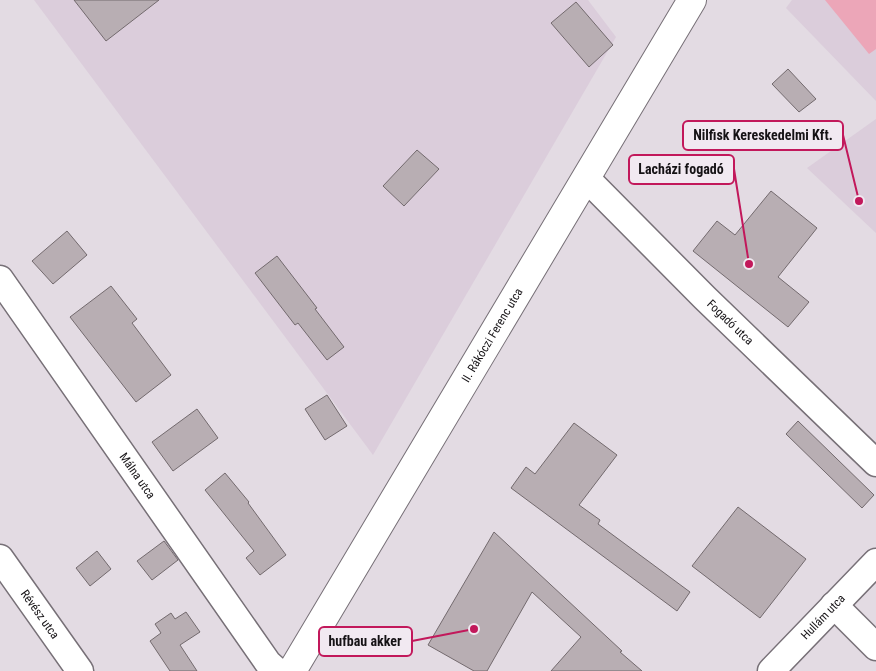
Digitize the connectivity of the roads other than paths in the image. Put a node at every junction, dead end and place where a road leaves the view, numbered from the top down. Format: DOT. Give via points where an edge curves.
graph roads {
  1 [pos="692,0"];
  2 [pos="586,178"];
  3 [pos="0,279"];
  4 [pos="876,463"];
  5 [pos="0,558"];
  6 [pos="876,562"];
  7 [pos="834,605"];
  8 [pos="876,647"];
  9 [pos="80,671"];
  10 [pos="278,671"];
  11 [pos="292,671"];
  12 [pos="771,671"];
  1 -- 2 [label="main road, II. Rákóczi Ferenc utca"];
  2 -- 4 [label="street, Fogadó utca"];
  2 -- 11 [label="main road, II. Rákóczi Ferenc utca"];
  3 -- 10 [label="street, Málna utca" via="268,663"];
  5 -- 9 [label="street, Révész utca"];
  6 -- 7 [label="street, Hullám utca"];
  7 -- 8 [label="street"];
  7 -- 12 [label="street, Hullám utca"];
}
